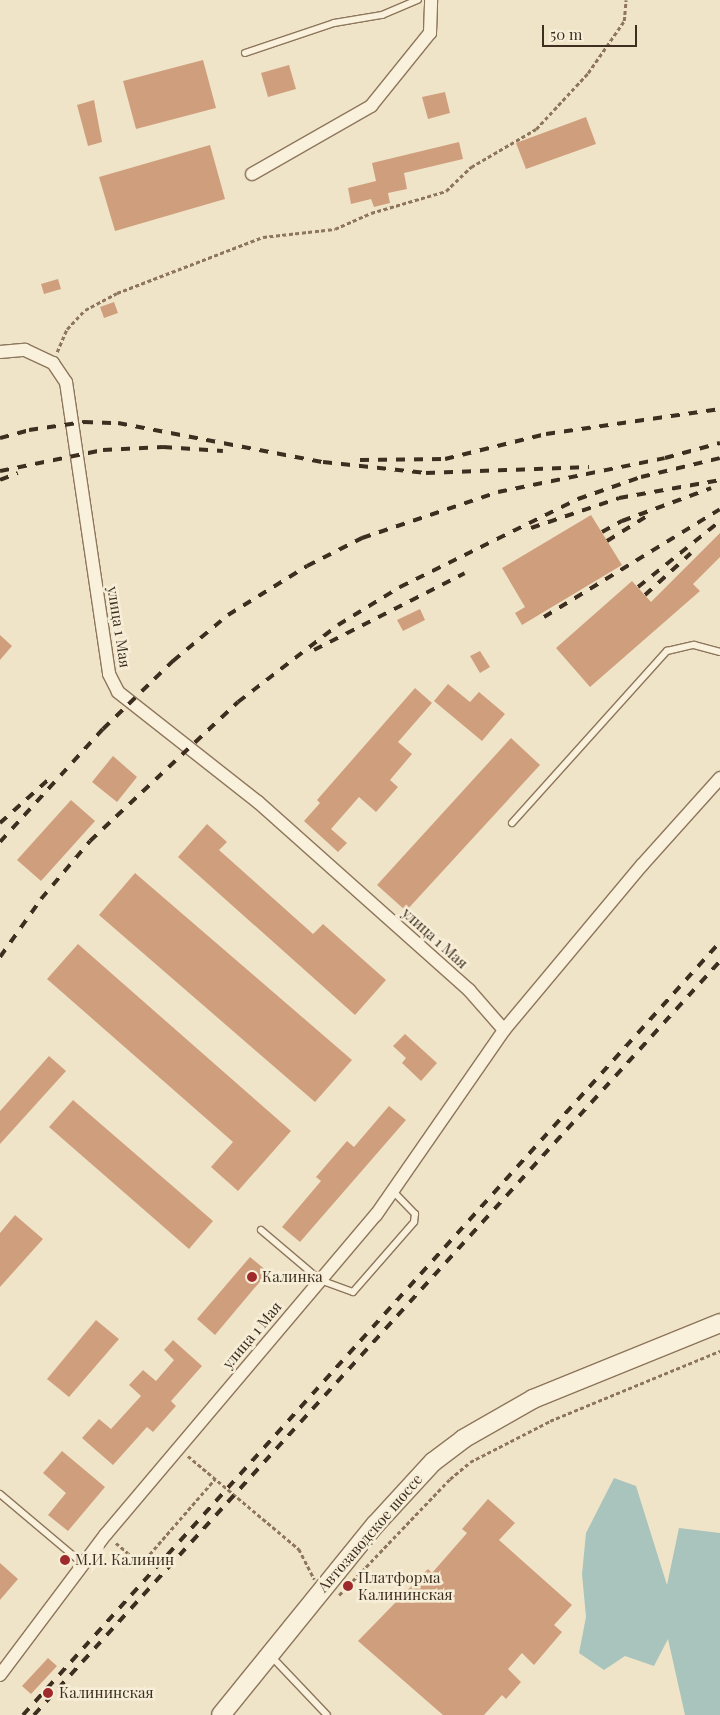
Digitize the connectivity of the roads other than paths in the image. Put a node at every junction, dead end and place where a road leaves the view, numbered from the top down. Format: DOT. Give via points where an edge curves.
graph roads {
  1 [pos="418,0"];
  2 [pos="430,0"];
  3 [pos="245,53"];
  4 [pos="252,174"];
  5 [pos="0,352"];
  6 [pos="720,652"];
  7 [pos="720,778"];
  8 [pos="512,823"];
  9 [pos="504,1030"];
  10 [pos="394,1192"];
  11 [pos="261,1230"];
  12 [pos="320,1280"];
  13 [pos="720,1323"];
  14 [pos="0,1494"];
  15 [pos="83,1564"];
  16 [pos="270,1654"];
  17 [pos="0,1675"];
  18 [pos="221,1715"];
  19 [pos="327,1715"];
  1 -- 3 [label="lane" via="382,15 334,23"];
  2 -- 4 [label="street" via="430,33 371,106"];
  5 -- 9 [label="street, улица 1 Мая" via="26,350 53,363 66,382 109,674 118,692 258,802 469,990"];
  6 -- 8 [label="lane" via="694,645 679,646 660,656"];
  7 -- 9 [label="street"];
  9 -- 10 [label="street, улица 1 Мая"];
  10 -- 12 [label="street, улица 1 Мая"];
  10 -- 12 [label="lane" via="415,1214 414,1222 353,1292"];
  11 -- 12 [label="lane"];
  12 -- 15 [label="street, улица 1 Мая"];
  13 -- 16 [label="main road, Автозаводское шоссе" via="542,1395 463,1439 407,1487"];
  14 -- 15 [label="lane"];
  15 -- 17 [label="street, улица 1 Мая"];
  16 -- 18 [label="main road, Автозаводское шоссе"];
  16 -- 19 [label="lane"];
}
